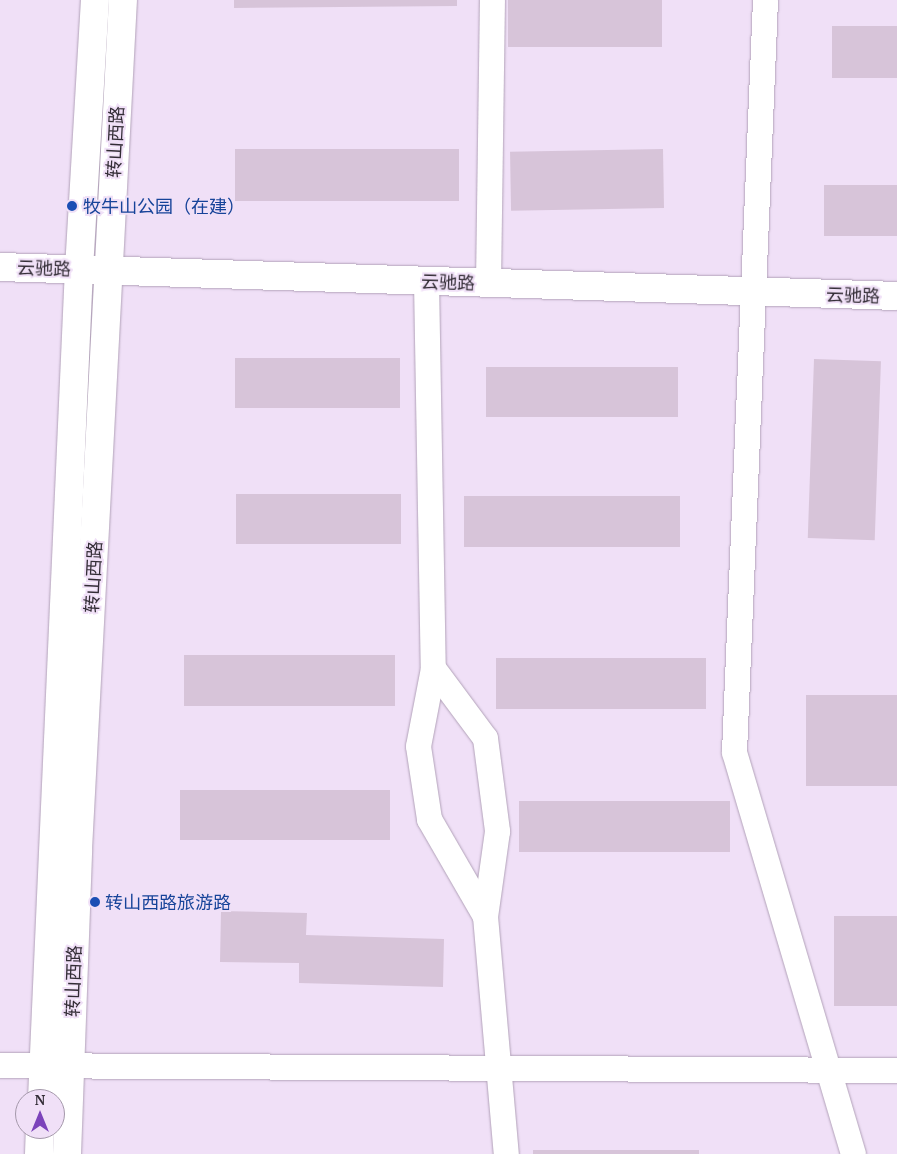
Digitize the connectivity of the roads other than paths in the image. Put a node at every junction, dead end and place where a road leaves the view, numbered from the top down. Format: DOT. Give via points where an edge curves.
graph roads {
  1 [pos="95,0"];
  2 [pos="123,0"];
  3 [pos="492,0"];
  4 [pos="765,0"];
  5 [pos="0,267"];
  6 [pos="79,269"];
  7 [pos="107,271"];
  8 [pos="426,281"];
  9 [pos="488,283"];
  10 [pos="754,292"];
  11 [pos="897,296"];
  12 [pos="433,668"];
  13 [pos="485,916"];
  14 [pos="0,1065"];
  15 [pos="43,1065"];
  16 [pos="70,1065"];
  17 [pos="498,1068"];
  18 [pos="828,1070"];
  19 [pos="897,1070"];
  20 [pos="42,1089"];
  21 [pos="40,1139"];
  22 [pos="39,1154"];
  23 [pos="67,1154"];
  24 [pos="506,1154"];
  25 [pos="853,1154"];
  1 -- 6 [label="main road, 转山西路"];
  2 -- 7 [label="main road, 转山西路"];
  3 -- 9 [label="street"];
  4 -- 10 [label="street"];
  5 -- 6 [label="main road, 云驰路"];
  6 -- 7 [label="main road, 云驰路"];
  6 -- 15 [label="main road, 转山西路"];
  7 -- 8 [label="main road, 云驰路"];
  7 -- 16 [label="main road, 转山西路"];
  8 -- 9 [label="main road, 云驰路"];
  8 -- 12 [label="street"];
  9 -- 10 [label="main road, 云驰路"];
  10 -- 11 [label="main road, 云驰路"];
  10 -- 18 [label="street" via="734,752"];
  12 -- 13 [label="street" via="418,746 428,819"];
  12 -- 13 [label="street" via="485,738 497,831"];
  13 -- 17 [label="street"];
  14 -- 15 [label="street"];
  15 -- 16 [label="street"];
  15 -- 20 [label="main road, 转山西路"];
  16 -- 17 [label="street"];
  16 -- 23 [label="main road, 转山西路"];
  17 -- 18 [label="street"];
  17 -- 24 [label="street"];
  18 -- 19 [label="street"];
  18 -- 25 [label="street"];
  21 -- 22 [label="main road"];
}
